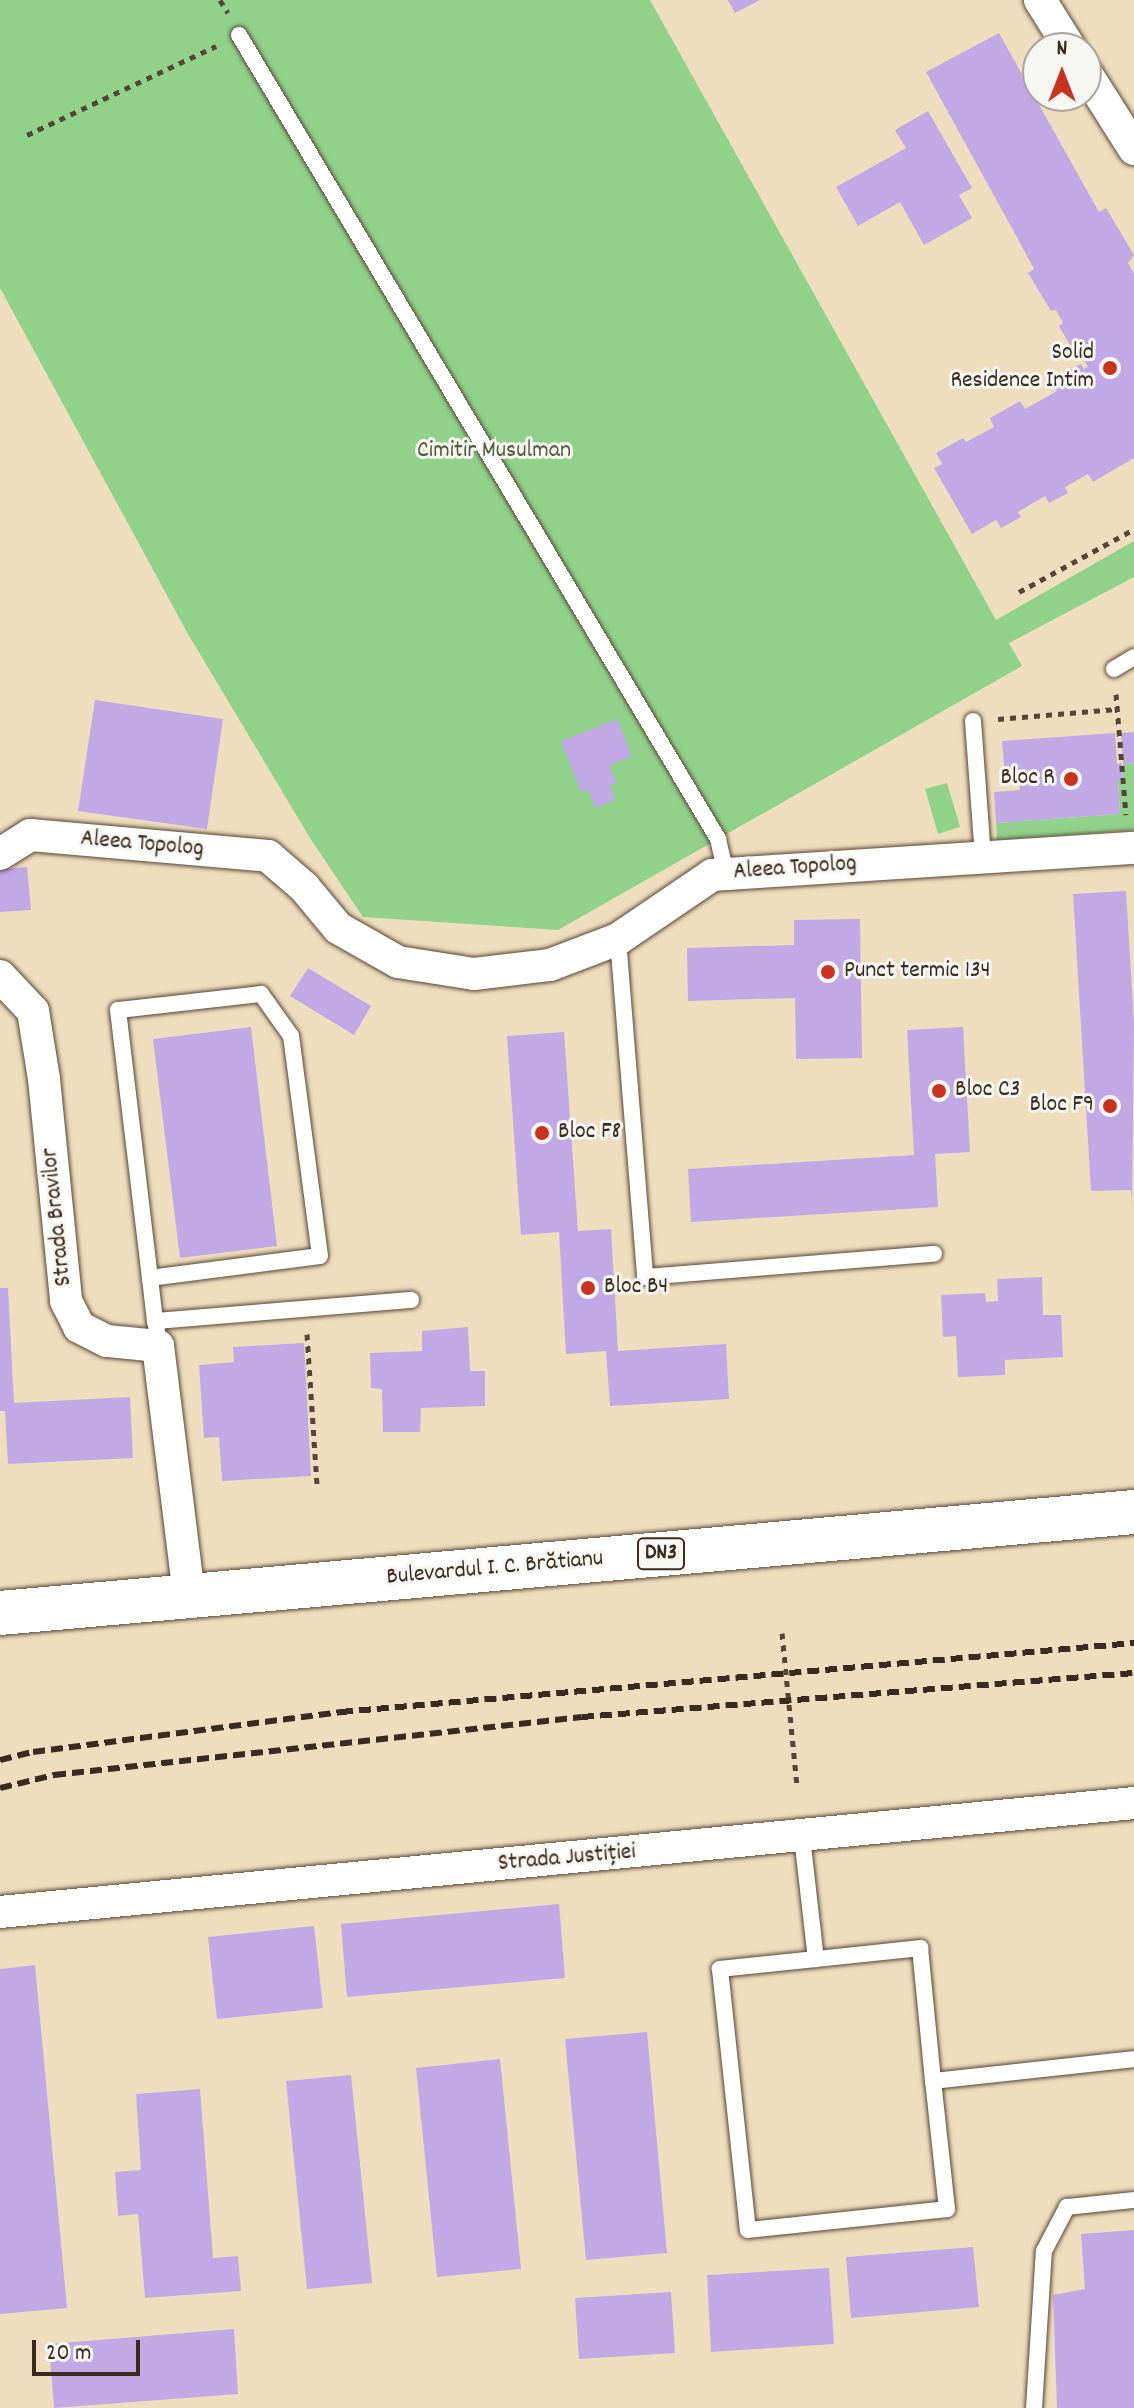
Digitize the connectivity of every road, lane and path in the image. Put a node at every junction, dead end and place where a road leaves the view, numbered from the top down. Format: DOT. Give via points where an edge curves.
graph roads {
  1 [pos="1040,0"];
  2 [pos="1060,32"];
  3 [pos="239,35"];
  4 [pos="1102,98"];
  5 [pos="27,135"];
  6 [pos="1134,149"];
  7 [pos="1134,529"];
  8 [pos="1019,592"];
  9 [pos="1134,657"];
  10 [pos="1114,669"];
  11 [pos="1117,709"];
  12 [pos="973,721"];
  13 [pos="1132,848"];
  14 [pos="0,854"];
  15 [pos="983,857"];
  16 [pos="726,874"];
  17 [pos="618,939"];
  18 [pos="0,976"];
  19 [pos="934,1254"];
  20 [pos="150,1278"];
  21 [pos="411,1300"];
  22 [pos="305,1309"];
  23 [pos="157,1334"];
  24 [pos="317,1486"];
  25 [pos="1134,1512"];
  26 [pos="189,1596"];
  27 [pos="0,1613"];
  28 [pos="782,1633"];
  29 [pos="797,1786"];
  30 [pos="1134,1803"];
  31 [pos="802,1837"];
  32 [pos="0,1912"];
  33 [pos="816,1959"];
  34 [pos="1134,2059"];
  35 [pos="933,2081"];
  36 [pos="1134,2200"];
  37 [pos="1034,2408"];
  1 -- 2 [label="street"];
  3 -- 5 [label="path"];
  3 -- 16 [label="lane" via="718,839"];
  4 -- 6 [label="street"];
  7 -- 8 [label="path"];
  9 -- 10 [label="lane"];
  10 -- 11 [label="path"];
  11 -- 12 [label="path"];
  11 -- 13 [label="path"];
  12 -- 15 [label="lane"];
  13 -- 15 [label="street, Aleea Topolog"];
  14 -- 17 [label="street, Aleea Topolog" via="30,835 268,856 304,887 338,928 398,962 474,974 550,965"];
  15 -- 16 [label="street, Aleea Topolog"];
  16 -- 17 [label="street, Aleea Topolog" via="712,875"];
  17 -- 19 [label="lane" via="645,1277"];
  18 -- 23 [label="street, Strada Bravilor" via="33,1011 66,1301 79,1327 107,1341"];
  20 -- 20 [label="lane" via="118,1010 261,994 291,1036 320,1256"];
  20 -- 23 [label="lane"];
  21 -- 22 [label="lane"];
  22 -- 23 [label="lane"];
  22 -- 24 [label="path"];
  23 -- 26 [label="street"];
  25 -- 26 [label="main road, Bulevardul I. C. Brătianu / DN3"];
  26 -- 27 [label="main road, Bulevardul I. C. Brătianu / DN3"];
  28 -- 29 [label="path"];
  30 -- 31 [label="street, Strada Justiției"];
  31 -- 32 [label="street, Strada Justiției"];
  31 -- 33 [label="lane"];
  33 -- 35 [label="lane" via="920,1948"];
  33 -- 35 [label="lane" via="720,1969 748,2230 947,2209"];
  34 -- 35 [label="lane"];
  36 -- 37 [label="lane" via="1067,2207 1044,2251"];
}
